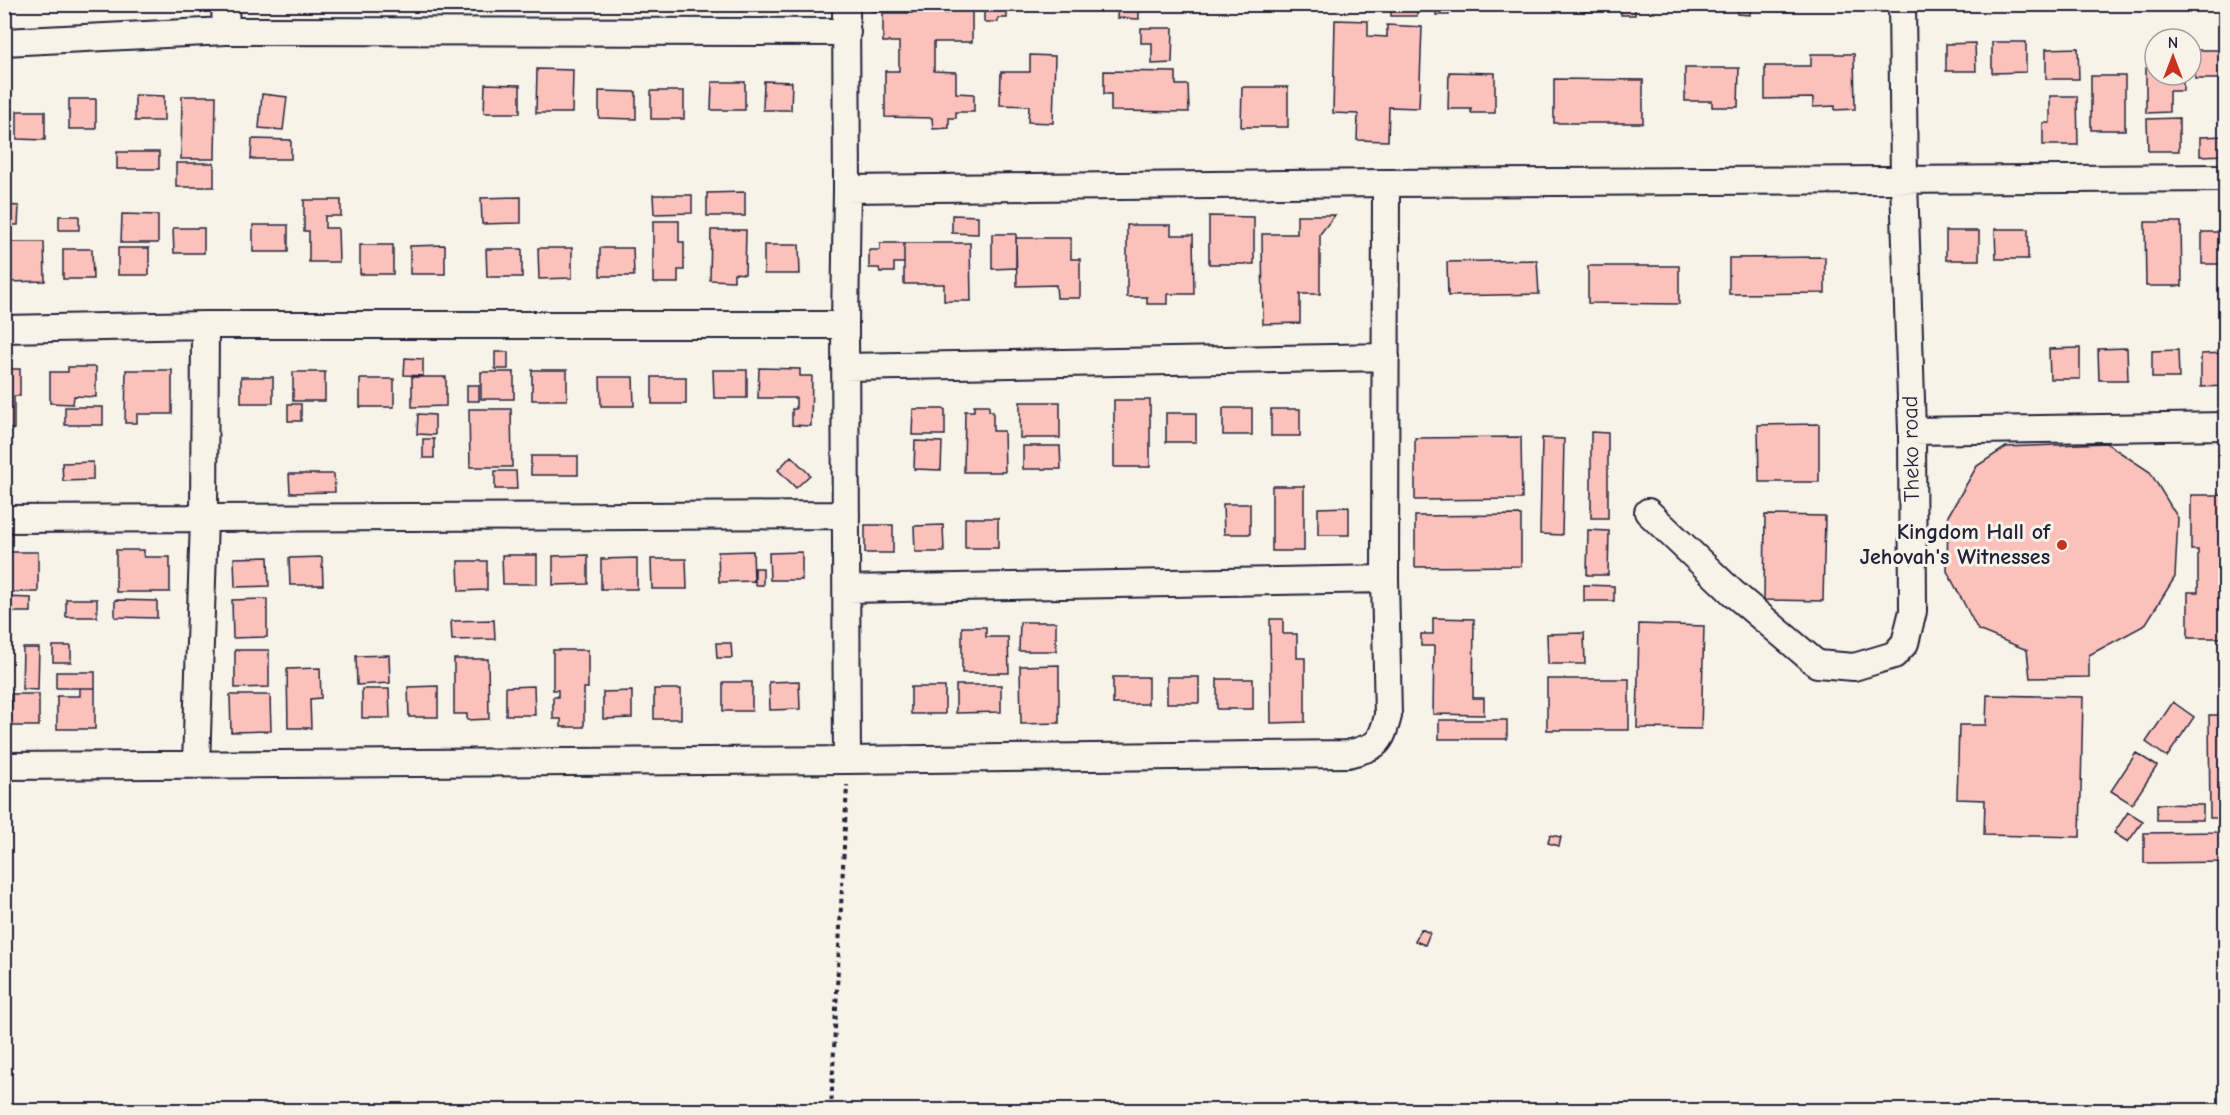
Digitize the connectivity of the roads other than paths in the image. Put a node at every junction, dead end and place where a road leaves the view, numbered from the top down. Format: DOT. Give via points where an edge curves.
graph roads {
  1 [pos="225,4"];
  2 [pos="846,4"];
  3 [pos="1902,4"];
  4 [pos="226,31"];
  5 [pos="847,33"];
  6 [pos="4,42"];
  7 [pos="2226,178"];
  8 [pos="1904,181"];
  9 [pos="1386,183"];
  10 [pos="847,189"];
  11 [pos="205,325"];
  12 [pos="845,325"];
  13 [pos="4,329"];
  14 [pos="1386,357"];
  15 [pos="845,367"];
  16 [pos="2226,426"];
  17 [pos="1912,430"];
  18 [pos="1648,512"];
  19 [pos="846,515"];
  20 [pos="4,519"];
  21 [pos="204,519"];
  22 [pos="1385,579"];
  23 [pos="847,589"];
  24 [pos="847,760"];
  25 [pos="196,765"];
  26 [pos="4,766"];
  1 -- 4 [label="street"];
  2 -- 5 [label="street"];
  3 -- 8 [label="street, Theko road"];
  4 -- 5 [label="street"];
  4 -- 6 [label="street"];
  5 -- 10 [label="street"];
  7 -- 8 [label="street"];
  8 -- 9 [label="street"];
  8 -- 17 [label="street, Theko road"];
  9 -- 10 [label="street"];
  9 -- 14 [label="street"];
  10 -- 12 [label="street"];
  11 -- 12 [label="street"];
  11 -- 13 [label="street"];
  11 -- 21 [label="street"];
  12 -- 15 [label="street"];
  14 -- 15 [label="street"];
  14 -- 22 [label="street"];
  15 -- 19 [label="street"];
  16 -- 17 [label="street"];
  17 -- 18 [label="street, Theko road" via="1913,611 1905,643 1894,655 1877,661 1854,667 1817,664 1733,593"];
  19 -- 21 [label="street"];
  19 -- 23 [label="street"];
  20 -- 21 [label="street"];
  21 -- 25 [label="street"];
  22 -- 23 [label="street"];
  22 -- 24 [label="street" via="1388,716 1382,737 1372,748 1348,754"];
  23 -- 24 [label="street"];
  24 -- 25 [label="street"];
  25 -- 26 [label="street"];
}
